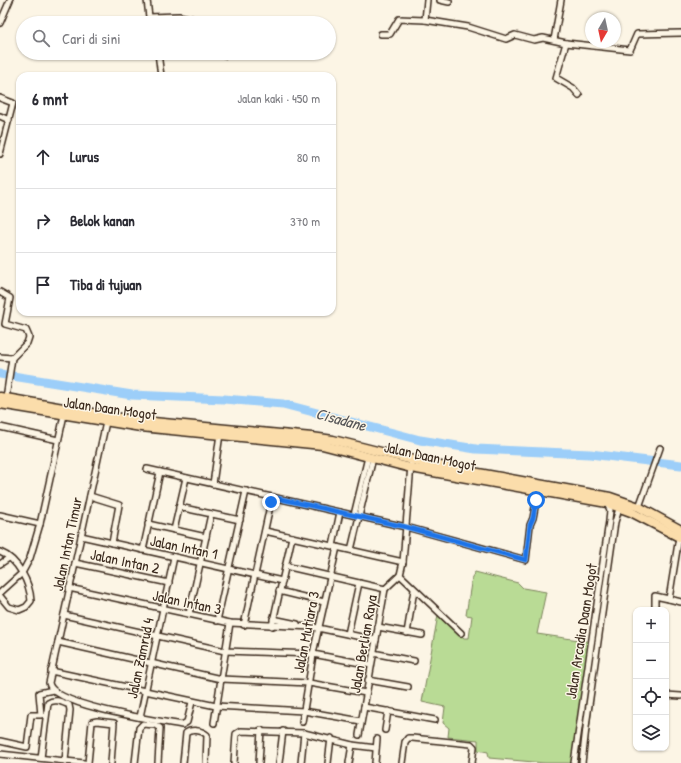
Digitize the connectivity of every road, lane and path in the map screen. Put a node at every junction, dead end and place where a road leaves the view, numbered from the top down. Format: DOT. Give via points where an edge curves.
graph roads {
  1 [pos="10,0"];
  2 [pos="147,0"];
  3 [pos="427,0"];
  4 [pos="440,0"];
  5 [pos="560,0"];
  6 [pos="449,2"];
  7 [pos="149,16"];
  8 [pos="425,20"];
  9 [pos="0,23"];
  10 [pos="681,33"];
  11 [pos="380,34"];
  12 [pos="554,40"];
  13 [pos="566,43"];
  14 [pos="159,60"];
  15 [pos="161,72"];
  16 [pos="579,95"];
  17 [pos="0,98"];
  18 [pos="0,116"];
  19 [pos="9,120"];
  20 [pos="0,154"];
  21 [pos="0,292"];
  22 [pos="3,324"];
  23 [pos="0,357"];
  24 [pos="11,360"];
  25 [pos="3,398"];
  26 [pos="64,416"];
  27 [pos="106,422"];
  28 [pos="0,427"];
  29 [pos="220,434"];
  30 [pos="58,440"];
  31 [pos="660,448"];
  32 [pos="371,457"];
  33 [pos="411,465"];
  34 [pos="147,469"];
  35 [pos="160,472"];
  36 [pos="186,478"];
  37 [pos="213,484"];
  38 [pos="246,491"];
  39 [pos="538,491"];
  40 [pos="90,496"];
  41 [pos="272,497"];
  42 [pos="607,503"];
  43 [pos="179,507"];
  44 [pos="639,507"];
  45 [pos="623,508"];
  46 [pos="340,512"];
  47 [pos="0,514"];
  48 [pos="211,514"];
  49 [pos="356,516"];
  50 [pos="240,520"];
  51 [pos="40,524"];
  52 [pos="148,524"];
  53 [pos="406,527"];
  54 [pos="174,530"];
  55 [pos="265,531"];
  56 [pos="680,535"];
  57 [pos="81,536"];
  58 [pos="206,537"];
  59 [pos="292,537"];
  60 [pos="112,543"];
  61 [pos="335,546"];
  62 [pos="143,550"];
  63 [pos="351,550"];
  64 [pos="0,552"];
  65 [pos="174,557"];
  66 [pos="9,558"];
  67 [pos="403,562"];
  68 [pos="75,563"];
  69 [pos="200,563"];
  70 [pos="0,564"];
  71 [pos="285,566"];
  72 [pos="229,569"];
  73 [pos="22,573"];
  74 [pos="255,575"];
  75 [pos="400,575"];
  76 [pos="330,577"];
  77 [pos="282,581"];
  78 [pos="169,583"];
  79 [pos="359,583"];
  80 [pos="69,588"];
  81 [pos="385,589"];
  82 [pos="414,590"];
  83 [pos="279,591"];
  84 [pos="0,595"];
  85 [pos="669,599"];
  86 [pos="324,602"];
  87 [pos="681,602"];
  88 [pos="655,607"];
  89 [pos="163,609"];
  90 [pos="189,614"];
  91 [pos="64,615"];
  92 [pos="273,619"];
  93 [pos="217,621"];
  94 [pos="230,623"];
  95 [pos="244,624"];
  96 [pos="272,626"];
  97 [pos="302,627"];
  98 [pos="378,627"];
  99 [pos="318,628"];
  100 [pos="461,632"];
  101 [pos="407,633"];
  102 [pos="348,634"];
  103 [pos="422,635"];
  104 [pos="157,636"];
  105 [pos="376,640"];
  106 [pos="58,642"];
  107 [pos="225,651"];
  108 [pos="373,653"];
  109 [pos="313,654"];
  110 [pos="414,660"];
  111 [pos="151,663"];
  112 [pos="371,665"];
  113 [pos="51,671"];
  114 [pos="221,679"];
  115 [pos="368,680"];
  116 [pos="309,683"];
  117 [pos="408,687"];
  118 [pos="53,690"];
  119 [pos="145,691"];
  120 [pos="366,693"];
  121 [pos="669,695"];
  122 [pos="681,696"];
  123 [pos="192,702"];
  124 [pos="216,706"];
  125 [pos="364,707"];
  126 [pos="304,711"];
  127 [pos="388,711"];
  128 [pos="140,717"];
  129 [pos="435,720"];
  130 [pos="361,721"];
  131 [pos="302,722"];
  132 [pos="214,723"];
  133 [pos="262,730"];
  134 [pos="385,730"];
  135 [pos="283,731"];
  136 [pos="304,733"];
  137 [pos="359,735"];
  138 [pos="331,738"];
  139 [pos="377,739"];
  140 [pos="0,741"];
  141 [pos="352,745"];
  142 [pos="376,748"];
  143 [pos="0,754"];
  144 [pos="42,758"];
  145 [pos="65,761"];
  146 [pos="84,763"];
  147 [pos="88,763"];
  148 [pos="111,763"];
  149 [pos="135,763"];
  150 [pos="158,763"];
  151 [pos="183,763"];
  152 [pos="206,763"];
  153 [pos="234,763"];
  154 [pos="259,763"];
  155 [pos="279,763"];
  156 [pos="301,763"];
  157 [pos="328,763"];
  158 [pos="349,763"];
  159 [pos="375,763"];
  160 [pos="402,763"];
  161 [pos="472,763"];
  162 [pos="574,763"];
  163 [pos="582,763"];
  1 -- 9 [label="street"];
  2 -- 7 [label="street"];
  3 -- 8 [label="street"];
  4 -- 6 [label="street"];
  5 -- 12 [label="street"];
  8 -- 11 [label="street" via="398,20 390,34"];
  8 -- 12 [label="street" via="468,27 507,39 514,35 534,40"];
  10 -- 13 [label="street" via="637,34 630,50"];
  12 -- 13 [label="street"];
  13 -- 16 [label="street" via="556,78 573,88"];
  14 -- 15 [label="street"];
  17 -- 19 [label="street" via="13,103"];
  18 -- 19 [label="street"];
  19 -- 20 [label="street"];
  21 -- 22 [label="street" via="10,298"];
  22 -- 24 [label="street" via="29,332 27,342"];
  23 -- 24 [label="street"];
  24 -- 25 [label="street"];
  25 -- 26 [label="highway, Jalan Daan Mogot"];
  25 -- 33 [label="highway, Jalan Daan Mogot" via="132,420 312,436"];
  26 -- 27 [label="highway, Jalan Daan Mogot"];
  26 -- 30 [label="street"];
  27 -- 29 [label="highway, Jalan Daan Mogot"];
  27 -- 40 [label="street, Jalan Intan Timur"];
  28 -- 30 [label="street"];
  29 -- 32 [label="highway, Jalan Daan Mogot" via="322,445"];
  29 -- 37 [label="street"];
  30 -- 51 [label="street"];
  31 -- 44 [label="street"];
  32 -- 33 [label="highway, Jalan Daan Mogot"];
  32 -- 49 [label="street"];
  33 -- 39 [label="highway, Jalan Daan Mogot"];
  33 -- 44 [label="highway, Jalan Daan Mogot" via="610,497"];
  33 -- 53 [label="street"];
  34 -- 35 [label="street"];
  35 -- 36 [label="street"];
  35 -- 52 [label="street"];
  36 -- 37 [label="street"];
  36 -- 43 [label="street"];
  37 -- 38 [label="street"];
  38 -- 41 [label="street"];
  38 -- 50 [label="street"];
  39 -- 42 [label="highway, Jalan Daan Mogot"];
  39 -- 53 [label="street" via="530,525 526,560"];
  40 -- 57 [label="street, Jalan Intan Timur"];
  40 -- 60 [label="street" via="119,505"];
  41 -- 46 [label="street"];
  41 -- 55 [label="street"];
  42 -- 45 [label="highway, Jalan Daan Mogot"];
  42 -- 162 [label="street, Jalan Arcadia Daan Mogot" via="610,510 609,521"];
  43 -- 48 [label="street"];
  43 -- 54 [label="street"];
  44 -- 56 [label="highway, Jalan Daan Mogot"];
  45 -- 56 [label="highway, Jalan Daan Mogot"];
  45 -- 163 [label="street, Jalan Arcadia Daan Mogot" via="618,512 615,522"];
  46 -- 49 [label="street"];
  46 -- 61 [label="street, Jalan Mutiara 3"];
  47 -- 51 [label="street"];
  48 -- 50 [label="street"];
  48 -- 58 [label="street"];
  49 -- 53 [label="street"];
  49 -- 63 [label="street"];
  50 -- 72 [label="street"];
  51 -- 73 [label="street" via="30,558"];
  52 -- 54 [label="street"];
  52 -- 62 [label="street"];
  53 -- 67 [label="street"];
  54 -- 58 [label="street"];
  55 -- 59 [label="street"];
  55 -- 74 [label="street"];
  56 -- 85 [label="street"];
  57 -- 60 [label="street, Jalan Intan 1"];
  57 -- 68 [label="street, Jalan Intan Timur"];
  58 -- 69 [label="street"];
  59 -- 61 [label="street"];
  59 -- 71 [label="street"];
  60 -- 62 [label="street, Jalan Intan 1"];
  61 -- 63 [label="street"];
  61 -- 76 [label="street, Jalan Mutiara 3"];
  62 -- 65 [label="street, Jalan Intan 1"];
  63 -- 67 [label="street"];
  64 -- 66 [label="street"];
  65 -- 69 [label="street, Jalan Intan 1"];
  65 -- 78 [label="street, Jalan Zamrud 4"];
  66 -- 70 [label="street"];
  66 -- 73 [label="street"];
  67 -- 75 [label="street"];
  68 -- 78 [label="street, Jalan Intan 2"];
  68 -- 80 [label="street, Jalan Intan Timur"];
  69 -- 72 [label="street, Jalan Intan 1"];
  69 -- 90 [label="street"];
  71 -- 76 [label="street, Jalan Berlian Raya"];
  71 -- 77 [label="street"];
  72 -- 74 [label="street, Jalan Intan 1"];
  72 -- 93 [label="street"];
  73 -- 84 [label="street"];
  73 -- 84 [label="street" via="30,591 31,601 26,607 19,610 9,607"];
  74 -- 77 [label="street, Jalan Intan 1"];
  74 -- 95 [label="street"];
  75 -- 81 [label="street"];
  75 -- 82 [label="street"];
  76 -- 79 [label="street, Jalan Berlian Raya"];
  76 -- 86 [label="street, Jalan Mutiara 3"];
  77 -- 83 [label="street"];
  78 -- 89 [label="street, Jalan Zamrud 4"];
  79 -- 81 [label="street, Jalan Berlian Raya"];
  79 -- 102 [label="street"];
  80 -- 89 [label="street, Jalan Intan 3"];
  80 -- 91 [label="street, Jalan Intan Timur"];
  81 -- 98 [label="street, Jalan Berlian Raya"];
  82 -- 100 [label="street"];
  82 -- 101 [label="street"];
  83 -- 86 [label="street"];
  83 -- 92 [label="street"];
  85 -- 87 [label="street"];
  85 -- 88 [label="street" via="655,596"];
  86 -- 99 [label="street, Jalan Mutiara 3"];
  89 -- 90 [label="street, Jalan Intan 3"];
  89 -- 104 [label="street, Jalan Zamrud 4"];
  90 -- 93 [label="street, Jalan Intan 3"];
  91 -- 104 [label="street"];
  91 -- 106 [label="street, Jalan Intan Timur"];
  92 -- 96 [label="street"];
  92 -- 97 [label="street"];
  93 -- 94 [label="street, Jalan Intan 3"];
  94 -- 95 [label="street, Jalan Intan 3"];
  94 -- 107 [label="street"];
  95 -- 96 [label="street, Jalan Intan 3"];
  96 -- 97 [label="street, Jalan Intan 3"];
  97 -- 99 [label="street"];
  98 -- 101 [label="street"];
  98 -- 105 [label="street, Jalan Berlian Raya"];
  99 -- 102 [label="street"];
  99 -- 109 [label="street, Jalan Mutiara 3"];
  101 -- 103 [label="street"];
  102 -- 105 [label="street"];
  104 -- 107 [label="street"];
  104 -- 111 [label="street, Jalan Zamrud 4"];
  105 -- 108 [label="street, Jalan Berlian Raya"];
  106 -- 111 [label="street"];
  106 -- 113 [label="street, Jalan Intan Timur"];
  107 -- 109 [label="street"];
  107 -- 114 [label="street"];
  108 -- 110 [label="street"];
  108 -- 112 [label="street, Jalan Berlian Raya"];
  109 -- 112 [label="street"];
  109 -- 116 [label="street, Jalan Mutiara 3"];
  111 -- 114 [label="street"];
  111 -- 119 [label="street, Jalan Zamrud 4"];
  112 -- 115 [label="street, Jalan Berlian Raya"];
  113 -- 118 [label="street" via="48,683"];
  113 -- 119 [label="street"];
  114 -- 116 [label="street"];
  114 -- 124 [label="street"];
  115 -- 117 [label="street"];
  115 -- 120 [label="street, Jalan Berlian Raya"];
  116 -- 120 [label="street"];
  116 -- 126 [label="street, Jalan Mutiara 3"];
  118 -- 128 [label="street, Jalan Zamrud 4" via="86,706"];
  118 -- 140 [label="street" via="39,693 41,715 31,715 27,747"];
  119 -- 123 [label="street"];
  119 -- 128 [label="street, Jalan Zamrud 4"];
  120 -- 125 [label="street, Jalan Berlian Raya"];
  121 -- 122 [label="street"];
  123 -- 124 [label="street"];
  123 -- 128 [label="street, Jalan Zamrud 4" via="185,725"];
  124 -- 126 [label="street"];
  124 -- 132 [label="street"];
  125 -- 127 [label="street"];
  125 -- 130 [label="street, Jalan Berlian Raya"];
  126 -- 130 [label="street"];
  126 -- 131 [label="street, Jalan Mutiara 3"];
  127 -- 129 [label="street"];
  127 -- 134 [label="street"];
  130 -- 137 [label="street, Jalan Berlian Raya"];
  133 -- 135 [label="street"];
  133 -- 153 [label="street" via="241,731 236,734"];
  133 -- 154 [label="street"];
  135 -- 136 [label="street"];
  135 -- 155 [label="street"];
  136 -- 138 [label="street"];
  136 -- 156 [label="street"];
  138 -- 141 [label="street"];
  138 -- 157 [label="street"];
  139 -- 142 [label="street"];
  141 -- 142 [label="street"];
  141 -- 158 [label="street"];
  142 -- 159 [label="street"];
  143 -- 144 [label="street"];
  144 -- 145 [label="street"];
  144 -- 145 [label="street" via="48,703 52,700 62,702 69,706 70,710"];
  145 -- 146 [label="street"];
  147 -- 148 [label="street" via="92,722 97,721 114,723"];
  149 -- 150 [label="street" via="139,728 143,724 160,728"];
  151 -- 152 [label="street" via="186,733 190,730 208,735"];
  160 -- 161 [label="street" via="408,738 473,745"];
}
